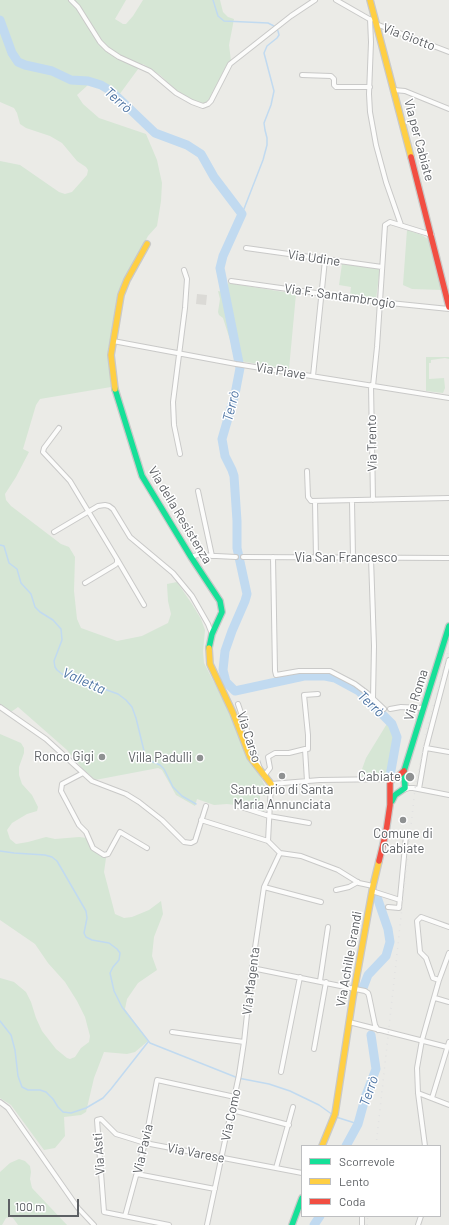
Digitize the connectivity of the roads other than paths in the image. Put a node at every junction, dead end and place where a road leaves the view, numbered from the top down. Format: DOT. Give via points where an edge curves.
graph roads {
  1 [pos="71,0"];
  2 [pos="315,0"];
  3 [pos="336,0"];
  4 [pos="370,0"];
  5 [pos="370,19"];
  6 [pos="376,25"];
  7 [pos="449,52"];
  8 [pos="302,75"];
  9 [pos="370,87"];
  10 [pos="394,90"];
  11 [pos="449,109"];
  12 [pos="401,225"];
  13 [pos="432,235"];
  14 [pos="147,244"];
  15 [pos="246,248"];
  16 [pos="325,260"];
  17 [pos="382,267"];
  18 [pos="184,270"];
  19 [pos="231,281"];
  20 [pos="321,294"];
  21 [pos="380,302"];
  22 [pos="449,308"];
  23 [pos="113,341"];
  24 [pos="178,352"];
  25 [pos="313,376"];
  26 [pos="372,385"];
  27 [pos="449,398"];
  28 [pos="59,428"];
  29 [pos="180,454"];
  30 [pos="307,472"];
  31 [pos="198,492"];
  32 [pos="449,498"];
  33 [pos="373,500"];
  34 [pos="315,501"];
  35 [pos="352,501"];
  36 [pos="88,512"];
  37 [pos="54,532"];
  38 [pos="212,556"];
  39 [pos="191,557"];
  40 [pos="236,557"];
  41 [pos="243,557"];
  42 [pos="273,557"];
  43 [pos="316,558"];
  44 [pos="353,558"];
  45 [pos="371,558"];
  46 [pos="449,558"];
  47 [pos="117,559"];
  48 [pos="85,583"];
  49 [pos="144,605"];
  50 [pos="449,626"];
  51 [pos="212,634"];
  52 [pos="449,660"];
  53 [pos="318,694"];
  54 [pos="373,698"];
  55 [pos="238,704"];
  56 [pos="0,707"];
  57 [pos="424,708"];
  58 [pos="384,709"];
  59 [pos="390,709"];
  60 [pos="426,748"];
  61 [pos="305,749"];
  62 [pos="449,752"];
  63 [pos="260,769"];
  64 [pos="404,771"];
  65 [pos="83,773"];
  66 [pos="264,776"];
  67 [pos="395,778"];
  68 [pos="307,781"];
  69 [pos="405,782"];
  70 [pos="271,784"];
  71 [pos="413,788"];
  72 [pos="391,789"];
  73 [pos="420,789"];
  74 [pos="401,792"];
  75 [pos="449,795"];
  76 [pos="390,805"];
  77 [pos="206,806"];
  78 [pos="238,806"];
  79 [pos="269,816"];
  80 [pos="201,820"];
  81 [pos="308,823"];
  82 [pos="386,832"];
  83 [pos="268,841"];
  84 [pos="147,848"];
  85 [pos="280,853"];
  86 [pos="358,882"];
  87 [pos="264,887"];
  88 [pos="373,889"];
  89 [pos="336,890"];
  90 [pos="400,900"];
  91 [pos="321,902"];
  92 [pos="388,907"];
  93 [pos="328,927"];
  94 [pos="449,927"];
  95 [pos="449,953"];
  96 [pos="252,968"];
  97 [pos="300,977"];
  98 [pos="439,980"];
  99 [pos="320,981"];
  100 [pos="326,982"];
  101 [pos="354,989"];
  102 [pos="435,998"];
  103 [pos="449,1002"];
  104 [pos="349,1022"];
  105 [pos="378,1030"];
  106 [pos="172,1032"];
  107 [pos="422,1040"];
  108 [pos="244,1042"];
  109 [pos="449,1042"];
  110 [pos="448,1046"];
  111 [pos="314,1049"];
  112 [pos="281,1072"];
  113 [pos="239,1075"];
  114 [pos="418,1093"];
  115 [pos="235,1097"];
  116 [pos="432,1098"];
  117 [pos="0,1102"];
  118 [pos="449,1105"];
  119 [pos="293,1107"];
  120 [pos="232,1110"];
  121 [pos="97,1120"];
  122 [pos="289,1125"];
  123 [pos="145,1143"];
  124 [pos="322,1145"];
  125 [pos="425,1145"];
  126 [pos="221,1157"];
  127 [pos="276,1168"];
  128 [pos="301,1173"];
  129 [pos="137,1174"];
  130 [pos="215,1189"];
  131 [pos="301,1201"];
  132 [pos="125,1216"];
  133 [pos="94,1225"];
  134 [pos="169,1225"];
  135 [pos="207,1225"];
  136 [pos="292,1225"];
  1 -- 2 [label="street" via="107,49 150,71 176,93 200,106 211,101 230,64 293,14"];
  3 -- 5 [label="street, Via Giotto"];
  4 -- 6 [label="street, Via per Cabiate"];
  5 -- 6 [label="street, Via Giotto"];
  5 -- 9 [label="street"];
  6 -- 7 [label="street, Via Giotto"];
  6 -- 10 [label="street, Via per Cabiate"];
  8 -- 9 [label="street" via="331,76 336,87"];
  9 -- 12 [label="street" via="370,110 377,148"];
  10 -- 11 [label="street" via="404,91"];
  10 -- 13 [label="street, Via per Cabiate"];
  12 -- 13 [label="street"];
  12 -- 17 [label="street, Via Trento" via="389,222 385,225"];
  13 -- 22 [label="street, Via per Cabiate"];
  14 -- 23 [label="street, Via della Resistenza" via="123,289"];
  15 -- 16 [label="street, Via Udine"];
  16 -- 17 [label="street, Via Udine"];
  16 -- 20 [label="street"];
  17 -- 21 [label="street, Via Trento"];
  18 -- 24 [label="street" via="187,279 185,308"];
  19 -- 20 [label="street, Via F. Santambrogio"];
  20 -- 21 [label="street, Via F. Santambrogio"];
  20 -- 25 [label="street"];
  21 -- 22 [label="street, Via F. Santambrogio"];
  21 -- 26 [label="street, Via Trento"];
  23 -- 24 [label="street, Via Piave"];
  23 -- 39 [label="street, Via della Resistenza" via="111,360 114,385 140,470"];
  24 -- 25 [label="street, Via Piave"];
  24 -- 29 [label="street" via="173,410"];
  25 -- 26 [label="street, Via Piave"];
  26 -- 27 [label="street, Via Piave"];
  26 -- 33 [label="street, Via Trento"];
  28 -- 36 [label="street" via="43,452 70,482"];
  30 -- 34 [label="street" via="309,499"];
  31 -- 38 [label="street"];
  32 -- 33 [label="street"];
  33 -- 35 [label="street"];
  34 -- 35 [label="street"];
  34 -- 43 [label="street"];
  35 -- 44 [label="street"];
  36 -- 37 [label="street"];
  36 -- 47 [label="street"];
  36 -- 51 [label="street" via="103,505 112,508 130,537 172,573 192,596"];
  38 -- 39 [label="street"];
  38 -- 40 [label="street"];
  39 -- 51 [label="street, Via della Resistenza" via="221,605 221,614"];
  41 -- 42 [label="street, Via San Francesco"];
  42 -- 43 [label="street, Via San Francesco"];
  42 -- 54 [label="street" via="276,675 299,671 330,671 355,684"];
  43 -- 44 [label="street, Via San Francesco"];
  44 -- 45 [label="street, Via San Francesco"];
  45 -- 46 [label="street, Via San Francesco"];
  45 -- 54 [label="street"];
  47 -- 48 [label="street" via="115,565"];
  47 -- 49 [label="street"];
  50 -- 57 [label="street, Via Roma"];
  51 -- 63 [label="street, Via della Resistenza" via="208,653 211,667 233,712 250,757"];
  52 -- 60 [label="street"];
  53 -- 61 [label="street" via="304,695 308,735 308,749"];
  54 -- 58 [label="street"];
  55 -- 63 [label="street, Via Carso"];
  56 -- 65 [label="street" via="46,739"];
  57 -- 59 [label="street"];
  57 -- 64 [label="street, Via Roma"];
  60 -- 62 [label="street"];
  60 -- 73 [label="street"];
  61 -- 66 [label="street" via="289,753 275,752 268,757 270,768"];
  61 -- 68 [label="street"];
  63 -- 66 [label="street, Via della Resistenza"];
  64 -- 67 [label="street"];
  64 -- 69 [label="street, Via Roma"];
  65 -- 80 [label="street" via="92,781 126,794 139,802 184,842 195,841"];
  65 -- 84 [label="street" via="62,784 60,791 93,848 104,855 108,854 120,832"];
  66 -- 70 [label="street, Via della Resistenza"];
  67 -- 68 [label="street"];
  67 -- 69 [label="street" via="402,778"];
  67 -- 72 [label="street" via="390,783"];
  68 -- 70 [label="street"];
  69 -- 71 [label="street"];
  69 -- 74 [label="street"];
  70 -- 79 [label="street"];
  71 -- 73 [label="street"];
  71 -- 74 [label="street"];
  72 -- 74 [label="street" via="394,792"];
  72 -- 76 [label="street, Via Achille Grandi"];
  73 -- 75 [label="street"];
  74 -- 76 [label="street, Via Achille Grandi" via="394,797"];
  76 -- 82 [label="street, Via Achille Grandi"];
  77 -- 80 [label="street"];
  78 -- 79 [label="street"];
  79 -- 81 [label="street"];
  79 -- 83 [label="street"];
  80 -- 83 [label="street"];
  82 -- 88 [label="street, Via Achille Grandi"];
  82 -- 90 [label="street" via="406,836"];
  83 -- 85 [label="street"];
  85 -- 86 [label="street" via="301,856 338,870"];
  85 -- 87 [label="street, Via Magenta"];
  86 -- 88 [label="street"];
  86 -- 89 [label="street"];
  87 -- 91 [label="street"];
  87 -- 96 [label="street, Via Magenta"];
  88 -- 90 [label="street"];
  88 -- 101 [label="street, Via Achille Grandi"];
  90 -- 92 [label="street" via="399,908"];
  93 -- 99 [label="street"];
  94 -- 98 [label="street" via="421,917 418,919 420,952 426,958 433,978"];
  95 -- 98 [label="street"];
  96 -- 97 [label="street"];
  96 -- 108 [label="street, Via Magenta"];
  97 -- 99 [label="street"];
  97 -- 112 [label="street"];
  98 -- 102 [label="street"];
  99 -- 100 [label="street"];
  100 -- 101 [label="street"];
  100 -- 111 [label="street"];
  101 -- 104 [label="street, Via Achille Grandi"];
  101 -- 105 [label="street" via="368,993"];
  102 -- 103 [label="street"];
  102 -- 107 [label="street"];
  104 -- 105 [label="street"];
  104 -- 124 [label="street, Via Achille Grandi" via="334,1116"];
  105 -- 107 [label="street"];
  106 -- 108 [label="street"];
  107 -- 110 [label="street"];
  107 -- 114 [label="street" via="417,1068"];
  108 -- 113 [label="street, Via Magenta"];
  109 -- 110 [label="street"];
  110 -- 116 [label="street"];
  113 -- 115 [label="street, Via Como"];
  114 -- 116 [label="street"];
  114 -- 125 [label="street"];
  115 -- 120 [label="street, Via Como"];
  115 -- 123 [label="street, Via Pavia" via="158,1080"];
  116 -- 118 [label="street"];
  117 -- 133 [label="street" via="8,1108 78,1208"];
  119 -- 122 [label="street"];
  120 -- 122 [label="street"];
  120 -- 126 [label="street, Via Como"];
  121 -- 123 [label="street, Via Varese" via="101,1119 116,1134"];
  121 -- 132 [label="street, Via Asti" via="104,1212"];
  122 -- 127 [label="street"];
  123 -- 126 [label="street, Via Varese"];
  123 -- 129 [label="street, Via Pavia"];
  126 -- 127 [label="street, Via Varese"];
  126 -- 130 [label="street, Via Como"];
  127 -- 128 [label="street, Via Varese"];
  129 -- 130 [label="street"];
  129 -- 132 [label="street, Via Pavia"];
  130 -- 135 [label="street, Via Como"];
  131 -- 136 [label="street"];
  132 -- 134 [label="street"];
}
